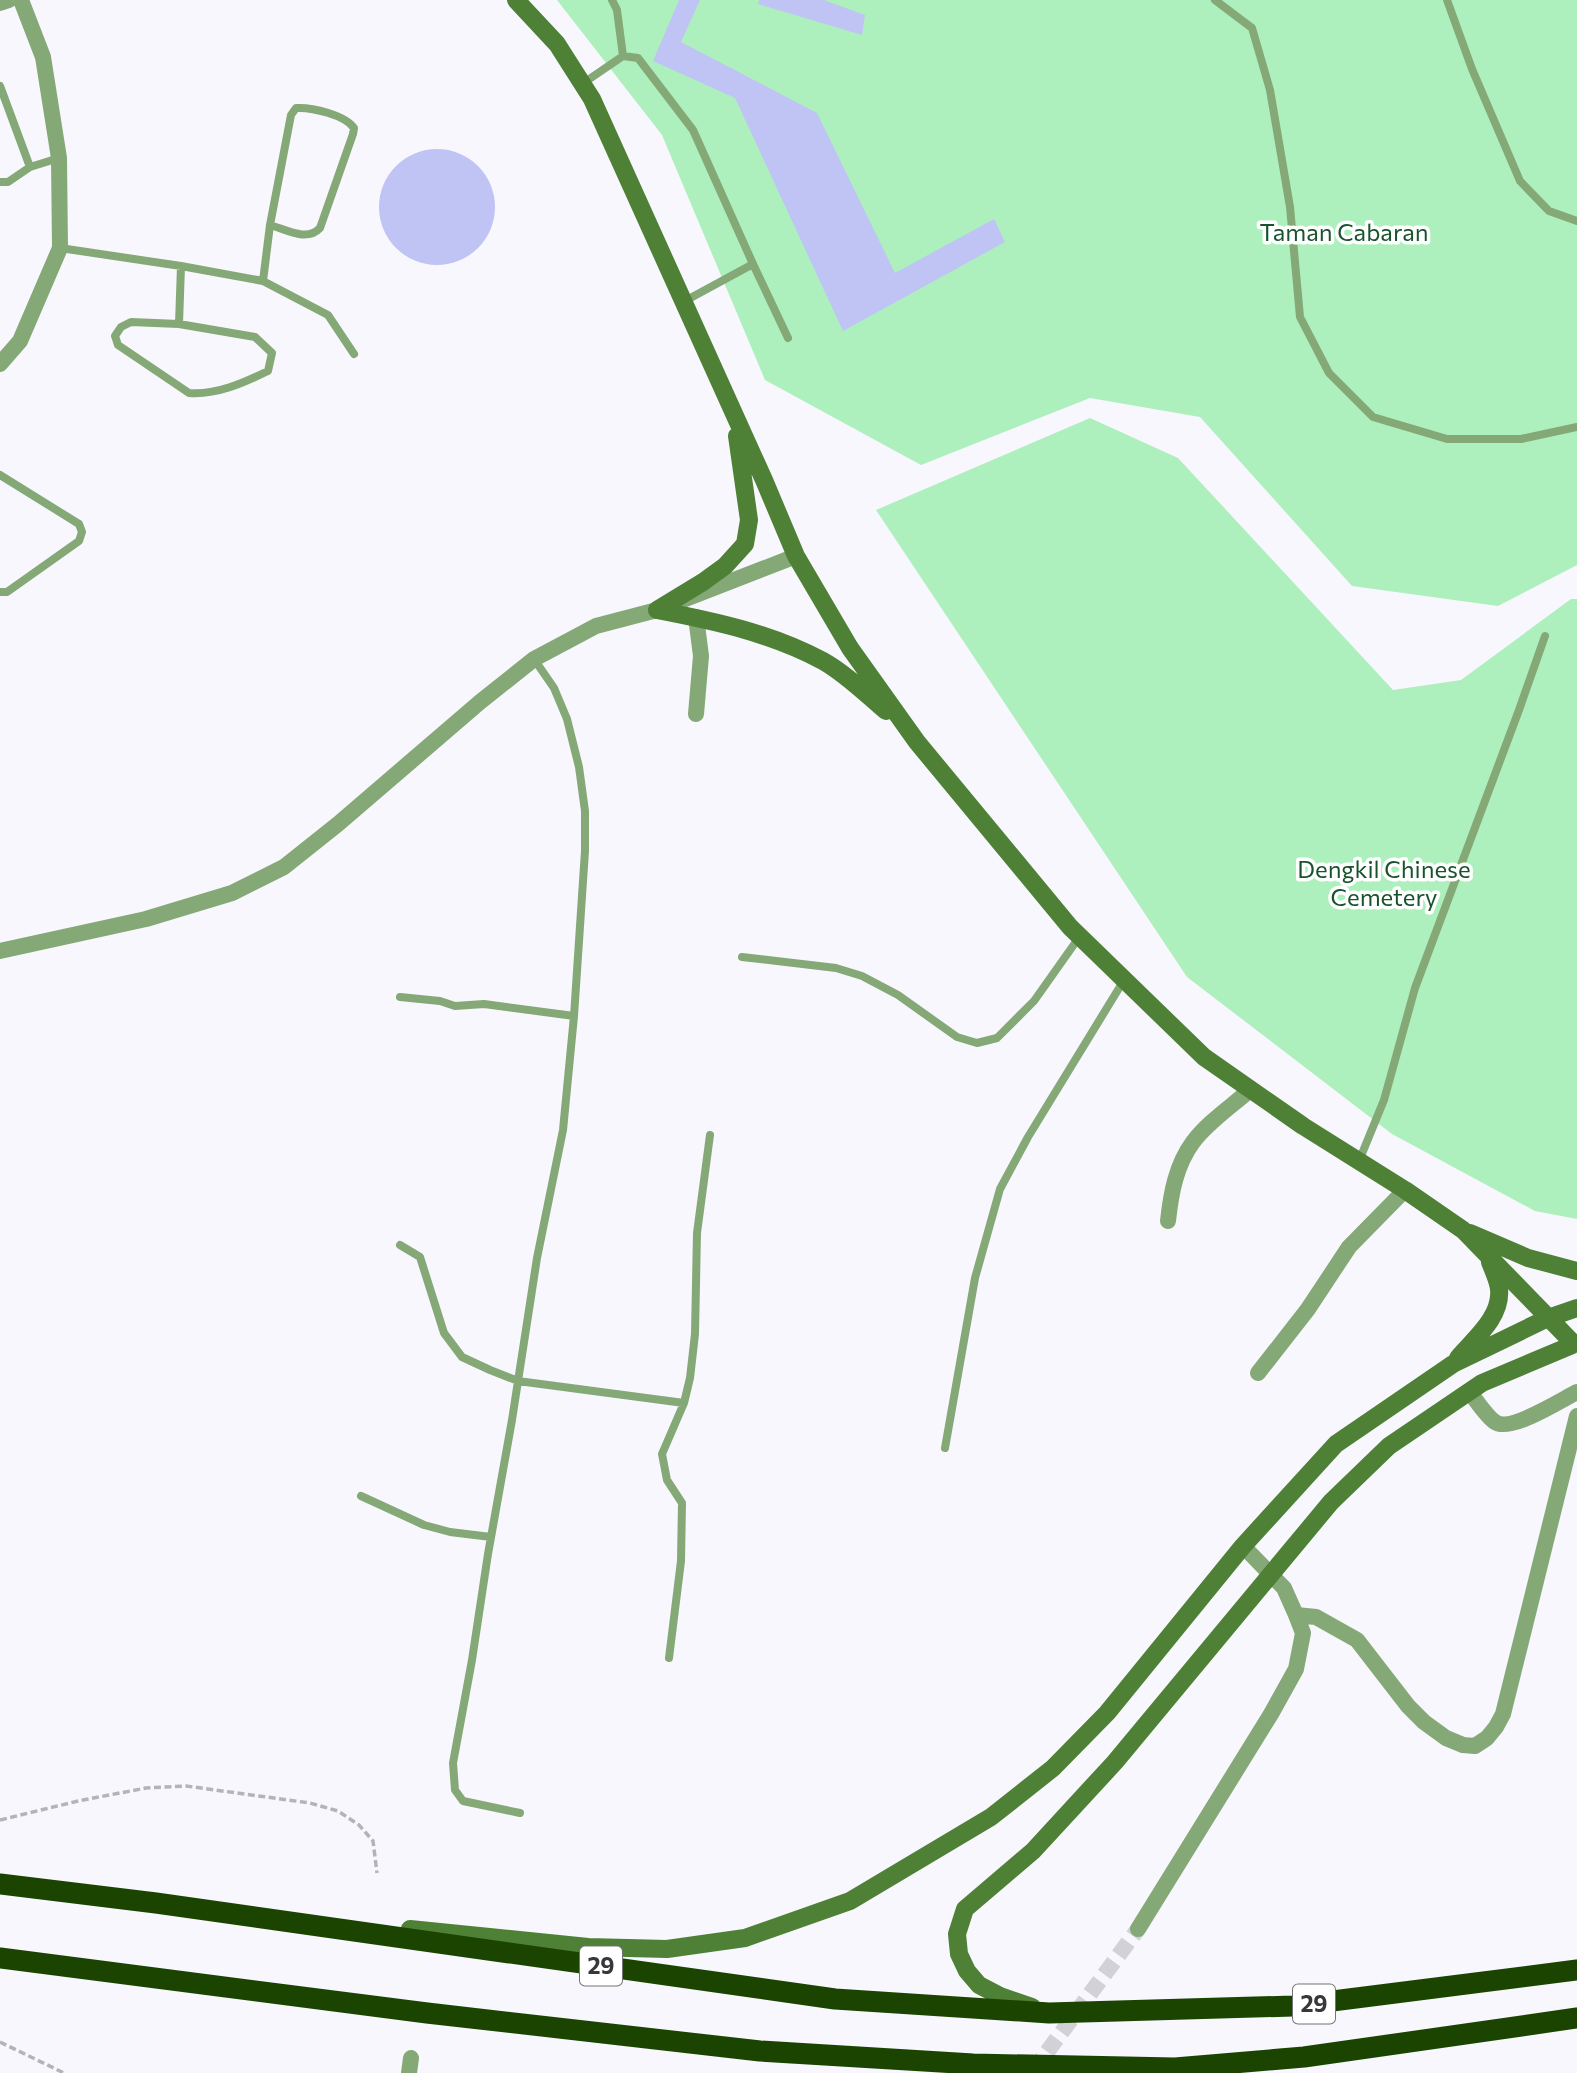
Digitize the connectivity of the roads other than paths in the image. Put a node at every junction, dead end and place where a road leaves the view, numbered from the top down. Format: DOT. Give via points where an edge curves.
graph roads {
  1 [pos="9,0"];
  2 [pos="21,0"];
  3 [pos="516,0"];
  4 [pos="612,0"];
  5 [pos="1215,0"];
  6 [pos="1447,0"];
  7 [pos="0,3"];
  8 [pos="623,56"];
  9 [pos="582,84"];
  10 [pos="0,86"];
  11 [pos="59,158"];
  12 [pos="30,167"];
  13 [pos="0,182"];
  14 [pos="1577,221"];
  15 [pos="270,225"];
  16 [pos="60,248"];
  17 [pos="753,264"];
  18 [pos="181,266"];
  19 [pos="263,281"];
  20 [pos="683,302"];
  21 [pos="179,324"];
  22 [pos="788,338"];
  23 [pos="354,354"];
  24 [pos="0,364"];
  25 [pos="734,415"];
  26 [pos="1577,427"];
  27 [pos="0,475"];
  28 [pos="796,556"];
  29 [pos="0,592"];
  30 [pos="657,610"];
  31 [pos="696,617"];
  32 [pos="1545,636"];
  33 [pos="534,659"];
  34 [pos="696,714"];
  35 [pos="918,743"];
  36 [pos="1080,936"];
  37 [pos="0,951"];
  38 [pos="742,957"];
  39 [pos="1124,980"];
  40 [pos="400,997"];
  41 [pos="574,1016"];
  42 [pos="1251,1090"];
  43 [pos="710,1135"];
  44 [pos="1359,1161"];
  45 [pos="1405,1190"];
  46 [pos="1168,1221"];
  47 [pos="1463,1230"];
  48 [pos="400,1245"];
  49 [pos="1577,1271"];
  50 [pos="1577,1308"];
  51 [pos="1548,1318"];
  52 [pos="1575,1344"];
  53 [pos="1453,1364"];
  54 [pos="1258,1373"];
  55 [pos="518,1381"];
  56 [pos="1469,1391"];
  57 [pos="1577,1392"];
  58 [pos="684,1404"];
  59 [pos="1577,1416"];
  60 [pos="945,1448"];
  61 [pos="361,1496"];
  62 [pos="491,1537"];
  63 [pos="1243,1546"];
  64 [pos="1271,1573"];
  65 [pos="1296,1615"];
  66 [pos="669,1658"];
  67 [pos="520,1814"];
  68 [pos="1,1884"];
  69 [pos="156,1903"];
  70 [pos="1138,1929"];
  71 [pos="0,1958"];
  72 [pos="1577,1970"];
  73 [pos="1049,2013"];
  74 [pos="1577,2018"];
  1 -- 7 [label="street"];
  2 -- 11 [label="street" via="43,57"];
  3 -- 9 [label="main road" via="557,44"];
  4 -- 8 [label="lane"];
  5 -- 26 [label="lane" via="1252,28 1270,90 1290,207 1300,317 1329,373 1373,417 1447,439 1521,439"];
  6 -- 14 [label="lane" via="1521,181 1549,211"];
  8 -- 9 [label="lane"];
  8 -- 17 [label="lane" via="638,58 693,130"];
  9 -- 20 [label="main road"];
  10 -- 12 [label="lane"];
  11 -- 12 [label="lane"];
  11 -- 16 [label="street"];
  12 -- 13 [label="lane" via="8,182"];
  15 -- 15 [label="lane" via="296,108 308,107 349,120 353,134 320,228 307,236"];
  15 -- 19 [label="lane"];
  16 -- 18 [label="lane"];
  16 -- 24 [label="street" via="20,341"];
  17 -- 20 [label="lane"];
  17 -- 22 [label="lane"];
  18 -- 19 [label="lane"];
  18 -- 21 [label="lane"];
  19 -- 23 [label="lane" via="328,315"];
  20 -- 25 [label="main road"];
  21 -- 21 [label="lane" via="255,337 272,353 268,371 236,386 189,393 118,345 115,336 131,322"];
  25 -- 28 [label="main road"];
  25 -- 30 [label="main road" via="749,520 745,544 725,566"];
  27 -- 29 [label="lane" via="79,524 82,532 79,541 7,592"];
  28 -- 30 [label="street"];
  28 -- 35 [label="main road" via="850,648"];
  30 -- 31 [label="main road"];
  30 -- 33 [label="street" via="596,626"];
  31 -- 34 [label="street" via="701,656"];
  31 -- 35 [label="main road" via="787,644 824,662 857,685"];
  32 -- 44 [label="lane" via="1415,988 1384,1100"];
  33 -- 37 [label="street" via="284,867 232,893 146,919"];
  33 -- 41 [label="lane" via="554,688 566,719 585,811"];
  35 -- 36 [label="main road"];
  36 -- 38 [label="lane" via="1034,1001 997,1038 977,1043 957,1037 862,976 836,968"];
  36 -- 39 [label="main road"];
  39 -- 42 [label="main road" via="1204,1057"];
  39 -- 60 [label="lane" via="1000,1189 975,1278"];
  40 -- 41 [label="lane"];
  41 -- 55 [label="lane" via="563,1130"];
  42 -- 44 [label="main road"];
  42 -- 46 [label="street" via="1194,1141 1176,1175"];
  43 -- 58 [label="lane" via="697,1234 695,1334"];
  44 -- 45 [label="main road"];
  45 -- 47 [label="main road"];
  45 -- 54 [label="street" via="1349,1247"];
  47 -- 49 [label="main road" via="1528,1258"];
  47 -- 51 [label="main road"];
  47 -- 53 [label="main road" via="1490,1261 1499,1302 1493,1316"];
  48 -- 55 [label="lane" via="420,1257 444,1333 462,1357"];
  50 -- 51 [label="main road"];
  51 -- 52 [label="main road"];
  51 -- 53 [label="main road"];
  52 -- 56 [label="main road"];
  53 -- 63 [label="main road" via="1336,1444"];
  55 -- 58 [label="lane"];
  55 -- 62 [label="lane"];
  56 -- 57 [label="street" via="1495,1423 1507,1425"];
  56 -- 64 [label="main road" via="1389,1447 1331,1502"];
  58 -- 66 [label="lane" via="662,1454 667,1480 682,1503 681,1561"];
  59 -- 65 [label="street" via="1503,1714 1487,1738 1475,1746 1446,1738 1408,1706 1357,1640 1316,1617"];
  61 -- 62 [label="lane" via="424,1525"];
  62 -- 67 [label="lane" via="453,1763 455,1790 463,1801"];
  63 -- 64 [label="street"];
  63 -- 69 [label="main road" via="1107,1713 1052,1768 990,1817 850,1901 745,1938 667,1949 587,1947"];
  64 -- 65 [label="street"];
  64 -- 73 [label="main road" via="1115,1762 1033,1851 965,1909 957,1934 967,1971 979,1985 1000,1996"];
  65 -- 70 [label="street" via="1303,1633 1296,1669"];
  68 -- 69 [label="highway, 29"];
  69 -- 73 [label="highway, 29" via="835,1998"];
  71 -- 74 [label="highway, 29" via="760,2051 973,2064 1175,2068 1304,2057"];
  72 -- 73 [label="highway, 29" via="1293,2006"];
}
